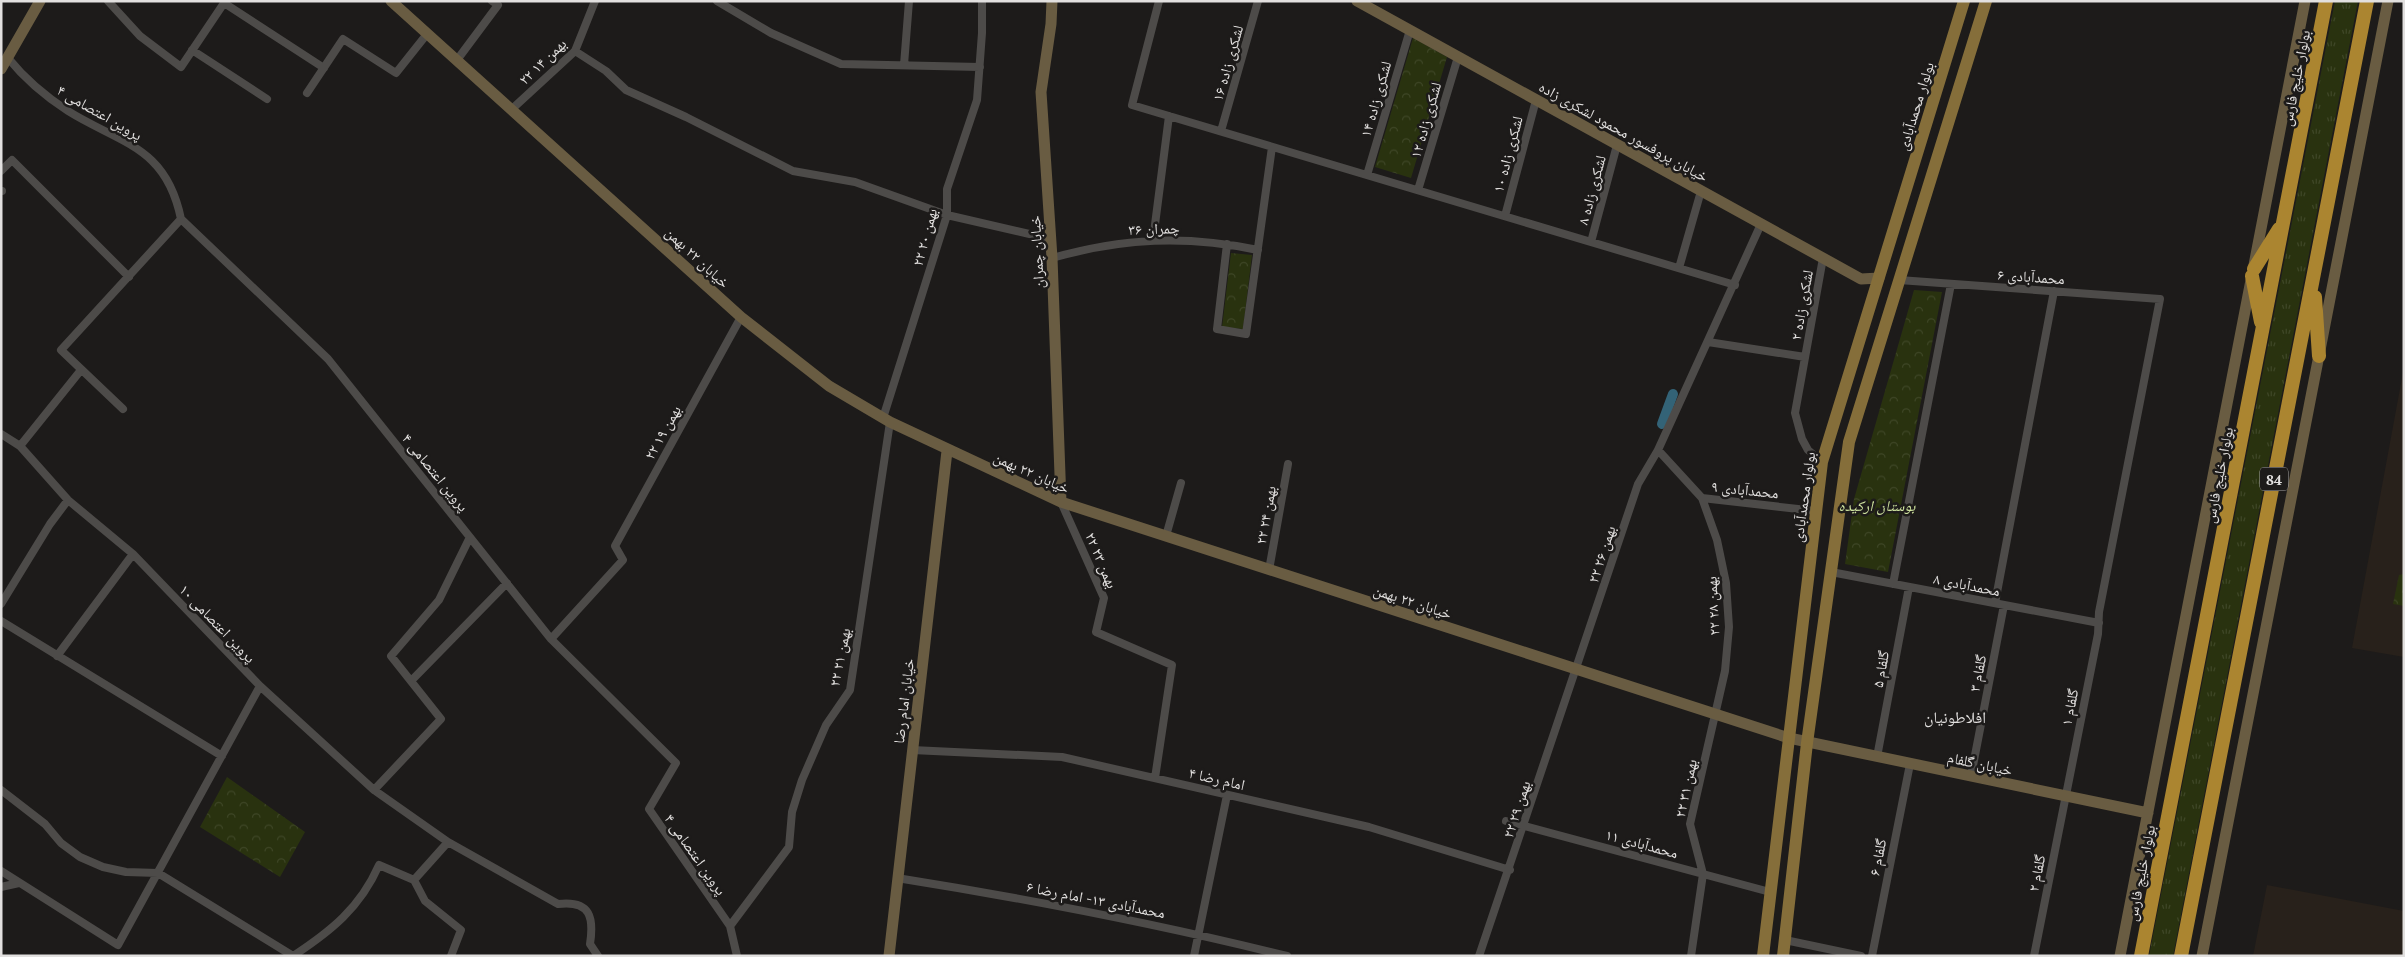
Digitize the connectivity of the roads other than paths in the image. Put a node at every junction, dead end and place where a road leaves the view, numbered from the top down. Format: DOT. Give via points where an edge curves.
graph roads {
  1 [pos="40,1"];
  2 [pos="108,1"];
  3 [pos="391,1"];
  4 [pos="492,1"];
  5 [pos="595,1"];
  6 [pos="717,1"];
  7 [pos="909,1"];
  8 [pos="982,1"];
  9 [pos="1052,1"];
  10 [pos="1159,1"];
  11 [pos="1258,1"];
  12 [pos="1356,1"];
  13 [pos="1964,1"];
  14 [pos="1986,1"];
  15 [pos="2305,1"];
  16 [pos="2326,1"];
  17 [pos="2367,1"];
  18 [pos="2388,1"];
  19 [pos="1410,30"];
  20 [pos="427,34"];
  21 [pos="192,50"];
  22 [pos="575,50"];
  23 [pos="1458,57"];
  24 [pos="8,58"];
  25 [pos="457,60"];
  26 [pos="904,65"];
  27 [pos="980,66"];
  28 [pos="324,68"];
  29 [pos="1,69"];
  30 [pos="307,93"];
  31 [pos="267,99"];
  32 [pos="1536,100"];
  33 [pos="512,109"];
  34 [pos="1169,116"];
  35 [pos="1221,131"];
  36 [pos="1617,144"];
  37 [pos="1272,147"];
  38 [pos="1,171"];
  39 [pos="1367,175"];
  40 [pos="1418,190"];
  41 [pos="1701,191"];
  42 [pos="947,215"];
  43 [pos="1504,216"];
  44 [pos="181,219"];
  45 [pos="2284,222"];
  46 [pos="1761,224"];
  47 [pos="1050,239"];
  48 [pos="1153,240"];
  49 [pos="1591,242"];
  50 [pos="1227,244"];
  51 [pos="1258,250"];
  52 [pos="1052,258"];
  53 [pos="1824,258"];
  54 [pos="1679,268"];
  55 [pos="2253,272"];
  56 [pos="129,277"];
  57 [pos="1879,278"];
  58 [pos="2313,279"];
  59 [pos="1900,280"];
  60 [pos="1951,284"];
  61 [pos="1735,285"];
  62 [pos="2054,291"];
  63 [pos="2160,299"];
  64 [pos="741,317"];
  65 [pos="2263,328"];
  66 [pos="1708,342"];
  67 [pos="2319,356"];
  68 [pos="1805,357"];
  69 [pos="81,370"];
  70 [pos="123,409"];
  71 [pos="887,420"];
  72 [pos="1,434"];
  73 [pos="20,446"];
  74 [pos="947,450"];
  75 [pos="1658,450"];
  76 [pos="1822,462"];
  77 [pos="1288,464"];
  78 [pos="1181,482"];
  79 [pos="1702,498"];
  80 [pos="68,500"];
  81 [pos="1061,502"];
  82 [pos="1816,510"];
  83 [pos="1166,536"];
  84 [pos="470,537"];
  85 [pos="133,554"];
  86 [pos="1269,570"];
  87 [pos="1831,572"];
  88 [pos="506,583"];
  89 [pos="1893,584"];
  90 [pos="1909,587"];
  91 [pos="1995,603"];
  92 [pos="1,604"];
  93 [pos="2004,605"];
  94 [pos="1,621"];
  95 [pos="2098,623"];
  96 [pos="551,639"];
  97 [pos="57,656"];
  98 [pos="1576,670"];
  99 [pos="411,681"];
  100 [pos="260,686"];
  101 [pos="1715,714"];
  102 [pos="1789,738"];
  103 [pos="1807,743"];
  104 [pos="912,750"];
  105 [pos="222,756"];
  106 [pos="1877,757"];
  107 [pos="1910,764"];
  108 [pos="1971,776"];
  109 [pos="1155,778"];
  110 [pos="1,790"];
  111 [pos="374,790"];
  112 [pos="1227,795"];
  113 [pos="2066,796"];
  114 [pos="2148,813"];
  115 [pos="1506,821"];
  116 [pos="1524,826"];
  117 [pos="448,842"];
  118 [pos="1510,870"];
  119 [pos="1,871"];
  120 [pos="158,872"];
  121 [pos="1702,874"];
  122 [pos="898,878"];
  123 [pos="414,880"];
  124 [pos="19,883"];
  125 [pos="1,886"];
  126 [pos="1770,892"];
  127 [pos="730,926"];
  128 [pos="1198,933"];
  129 [pos="1785,940"];
  130 [pos="451,956"];
  131 [pos="598,956"];
  132 [pos="737,956"];
  133 [pos="888,956"];
  134 [pos="1194,956"];
  135 [pos="1287,956"];
  136 [pos="1479,956"];
  137 [pos="1691,956"];
  138 [pos="1763,956"];
  139 [pos="1783,956"];
  140 [pos="1861,956"];
  141 [pos="1872,956"];
  142 [pos="2034,956"];
  143 [pos="2120,956"];
  144 [pos="2141,956"];
  145 [pos="2181,956"];
  146 [pos="2202,956"];
  1 -- 24 [label="street"];
  2 -- 21 [label="street" via="140,36 181,67"];
  3 -- 20 [label="street, خیابان ۲۲ بهمن"];
  4 -- 25 [label="street" via="498,5"];
  5 -- 22 [label="street, ۲۲ بهمن ۱۴"];
  6 -- 26 [label="street" via="771,33 842,64"];
  7 -- 26 [label="street"];
  8 -- 27 [label="street, ۲۲ بهمن ۲۰"];
  9 -- 47 [label="street, خیابان چمران" via="1041,92"];
  10 -- 34 [label="street" via="1132,105"];
  11 -- 35 [label="street, لشکری زاده ١۶"];
  12 -- 19 [label="street, خیابان پروفسور محمود لشکری زاده"];
  13 -- 57 [label="main road, بولوار محمدآبادی"];
  14 -- 59 [label="main road"];
  15 -- 55 [label="street"];
  16 -- 45 [label="highway, بولوار خلیج فارس"];
  17 -- 58 [label="highway, 84"];
  18 -- 67 [label="street"];
  19 -- 23 [label="street, خیابان پروفسور محمود لشکری زاده"];
  19 -- 39 [label="street, لشکری زاده ١۴"];
  20 -- 25 [label="street, خیابان ۲۲ بهمن"];
  20 -- 28 [label="street" via="396,73 343,39"];
  21 -- 28 [label="street" via="224,3"];
  21 -- 31 [label="street"];
  22 -- 33 [label="street, ۲۲ بهمن ۱۴"];
  22 -- 42 [label="street" via="606,71 626,90 793,172 854,182"];
  23 -- 32 [label="street, خیابان پروفسور محمود لشکری زاده"];
  23 -- 40 [label="street, لشکری زاده ١٢"];
  24 -- 29 [label="street"];
  24 -- 44 [label="street, پروین اعتصامی ۴" via="44,94 70,112 130,143 149,158 177,199"];
  25 -- 33 [label="street, خیابان ۲۲ بهمن"];
  26 -- 27 [label="street"];
  27 -- 42 [label="street, ۲۲ بهمن ۲۰" via="977,100 947,189"];
  28 -- 30 [label="street"];
  32 -- 36 [label="street, خیابان پروفسور محمود لشکری زاده"];
  32 -- 43 [label="street, لشکری زاده ١٠"];
  33 -- 64 [label="street, خیابان ۲۲ بهمن"];
  34 -- 35 [label="street"];
  34 -- 48 [label="street"];
  35 -- 37 [label="street"];
  36 -- 41 [label="street, خیابان پروفسور محمود لشکری زاده"];
  36 -- 49 [label="street, لشکری زاده ٨"];
  37 -- 39 [label="street"];
  37 -- 51 [label="street"];
  38 -- 56 [label="street" via="12,160"];
  39 -- 40 [label="street"];
  40 -- 43 [label="street"];
  41 -- 46 [label="street, خیابان پروفسور محمود لشکری زاده"];
  41 -- 54 [label="street"];
  42 -- 47 [label="street"];
  42 -- 71 [label="street, ۲۲ بهمن ۲۰"];
  43 -- 49 [label="street"];
  44 -- 56 [label="street"];
  44 -- 84 [label="street, پروین اعتصامی ۴" via="328,359"];
  45 -- 55 [label="highway"];
  45 -- 65 [label="highway, بولوار خلیج فارس"];
  46 -- 53 [label="street, خیابان پروفسور محمود لشکری زاده"];
  46 -- 61 [label="street, ۲۲ بهمن ۲۶"];
  47 -- 52 [label="street, خیابان چمران"];
  48 -- 50 [label="street, چمران ۳۶"];
  48 -- 52 [label="street, چمران ۳۶" via="1093,247"];
  49 -- 54 [label="street"];
  50 -- 51 [label="street, چمران ۳۶"];
  50 -- 51 [label="street" via="1217,329 1246,334"];
  52 -- 81 [label="street, خیابان چمران"];
  53 -- 57 [label="street, خیابان پروفسور محمود لشکری زاده" via="1861,279"];
  53 -- 68 [label="street, لشکری زاده ۲"];
  54 -- 61 [label="street"];
  55 -- 65 [label="highway"];
  55 -- 114 [label="street"];
  56 -- 69 [label="street" via="61,350"];
  57 -- 59 [label="main road"];
  57 -- 76 [label="main road, بولوار محمدآبادی"];
  58 -- 67 [label="highway"];
  58 -- 145 [label="highway, 84"];
  59 -- 60 [label="street, محمدآبادی ۶"];
  59 -- 87 [label="main road" via="1849,442"];
  60 -- 62 [label="street, محمدآبادی ۶"];
  60 -- 89 [label="street"];
  61 -- 66 [label="street, ۲۲ بهمن ۲۶"];
  62 -- 63 [label="street, محمدآبادی ۶"];
  62 -- 91 [label="street"];
  63 -- 95 [label="street, گلفام ۱"];
  64 -- 71 [label="street, خیابان ۲۲ بهمن" via="829,386"];
  64 -- 96 [label="street, ۲۲ بهمن ۱۹" via="615,546 623,560"];
  65 -- 144 [label="highway, بولوار خلیج فارس"];
  66 -- 68 [label="street"];
  66 -- 75 [label="street, ۲۲ بهمن ۲۶"];
  67 -- 146 [label="street"];
  68 -- 76 [label="street, لشکری زاده ۲" via="1795,413 1797,426 1808,450"];
  69 -- 70 [label="street"];
  69 -- 73 [label="street"];
  71 -- 74 [label="street, خیابان ۲۲ بهمن"];
  71 -- 127 [label="street, ۲۲ بهمن ۲۱" via="850,690 826,724 802,780 792,812 789,847"];
  72 -- 73 [label="street, پروین اعتصامی ۱۰"];
  73 -- 80 [label="street, پروین اعتصامی ۱۰"];
  74 -- 81 [label="street, خیابان ۲۲ بهمن"];
  74 -- 104 [label="street, خیابان امام رضا"];
  75 -- 79 [label="street"];
  75 -- 98 [label="street, ۲۲ بهمن ۲۶" via="1638,484"];
  76 -- 82 [label="main road, بولوار محمدآبادی"];
  77 -- 86 [label="street, ۲۲ بهمن ۲۴"];
  78 -- 83 [label="street"];
  79 -- 82 [label="street, محمدآبادی ۹"];
  79 -- 101 [label="street, ۲۲ بهمن ۲۸" via="1717,540 1727,592 1726,662"];
  80 -- 85 [label="street, پروین اعتصامی ۱۰"];
  80 -- 92 [label="street"];
  81 -- 83 [label="street, خیابان ۲۲ بهمن"];
  81 -- 109 [label="street, ۲۲ بهمن ۲۳" via="1104,598 1096,632 1172,665"];
  82 -- 102 [label="main road, بولوار محمدآبادی"];
  83 -- 86 [label="street, خیابان ۲۲ بهمن"];
  84 -- 88 [label="street, پروین اعتصامی ۴"];
  84 -- 99 [label="street" via="439,600 391,656"];
  85 -- 97 [label="street"];
  85 -- 100 [label="street, پروین اعتصامی ۱۰"];
  86 -- 98 [label="street, خیابان ۲۲ بهمن"];
  87 -- 89 [label="street, محمدآبادی ۸"];
  87 -- 103 [label="main road"];
  88 -- 96 [label="street, پروین اعتصامی ۴"];
  88 -- 99 [label="street"];
  89 -- 90 [label="street, محمدآبادی ۸"];
  90 -- 91 [label="street, محمدآبادی ۸"];
  90 -- 106 [label="street, گلفام ۵"];
  91 -- 93 [label="street, محمدآبادی ۸"];
  93 -- 95 [label="street, محمدآبادی ۸"];
  93 -- 108 [label="street, گلفام ۳"];
  94 -- 97 [label="street"];
  95 -- 113 [label="street, گلفام ۱"];
  96 -- 127 [label="street, پروین اعتصامی ۴" via="676,763 649,809"];
  97 -- 105 [label="street"];
  98 -- 101 [label="street, خیابان ۲۲ بهمن"];
  98 -- 116 [label="street, ۲۲ بهمن ۲۹"];
  99 -- 111 [label="street" via="441,719"];
  100 -- 105 [label="street"];
  100 -- 111 [label="street, پروین اعتصامی ۱۰"];
  101 -- 102 [label="street, خیابان ۲۲ بهمن"];
  101 -- 121 [label="street, ۲۲ بهمن ۳۱" via="1690,824"];
  102 -- 103 [label="street, خیابان ۲۲ بهمن"];
  102 -- 126 [label="main road, بولوار محمدآبادی"];
  103 -- 106 [label="street, خیابان گلفام"];
  103 -- 129 [label="main road"];
  104 -- 109 [label="street, امام رضا ۴" via="1062,758"];
  104 -- 122 [label="street, خیابان امام رضا"];
  105 -- 120 [label="street"];
  106 -- 107 [label="street, خیابان گلفام"];
  107 -- 108 [label="street, خیابان گلفام"];
  107 -- 141 [label="street, گلفام ۶"];
  108 -- 113 [label="street, خیابان گلفام"];
  109 -- 112 [label="street, امام رضا ۴"];
  110 -- 120 [label="street" via="45,824 61,843 80,857 103,868"];
  111 -- 117 [label="street, پروین اعتصامی ۱۰"];
  112 -- 118 [label="street, امام رضا ۴" via="1369,827"];
  112 -- 128 [label="street"];
  113 -- 114 [label="street, خیابان گلفام"];
  113 -- 142 [label="street, گلفام ۲"];
  114 -- 143 [label="street"];
  115 -- 116 [label="street, محمدآبادی ۱۱"];
  116 -- 118 [label="street, ۲۲ بهمن ۲۹"];
  116 -- 121 [label="street, محمدآبادی ۱۱"];
  117 -- 123 [label="street"];
  117 -- 131 [label="street, پروین اعتصامی ۱۰" via="558,904 571,902 582,906 590,915 593,926 590,944"];
  118 -- 136 [label="street, ۲۲ بهمن ۲۹"];
  119 -- 124 [label="street"];
  120 -- 123 [label="street" via="293,956 324,936 351,911 379,865"];
  120 -- 124 [label="street" via="118,945"];
  121 -- 126 [label="street, محمدآبادی ۱۱"];
  121 -- 137 [label="street, ۲۲ بهمن ۳۱"];
  122 -- 128 [label="street, محمدآبادی ۱۳- امام رضا ۶" via="1038,900"];
  122 -- 133 [label="street, خیابان امام رضا"];
  123 -- 130 [label="street" via="425,901 461,930"];
  124 -- 125 [label="street"];
  126 -- 138 [label="main road, بولوار محمدآبادی"];
  127 -- 132 [label="street, پروین اعتصامی ۴"];
  128 -- 134 [label="street"];
  128 -- 135 [label="street, محمدآبادی ۱۳- امام رضا ۶"];
  129 -- 139 [label="main road"];
  129 -- 140 [label="street"];
}
